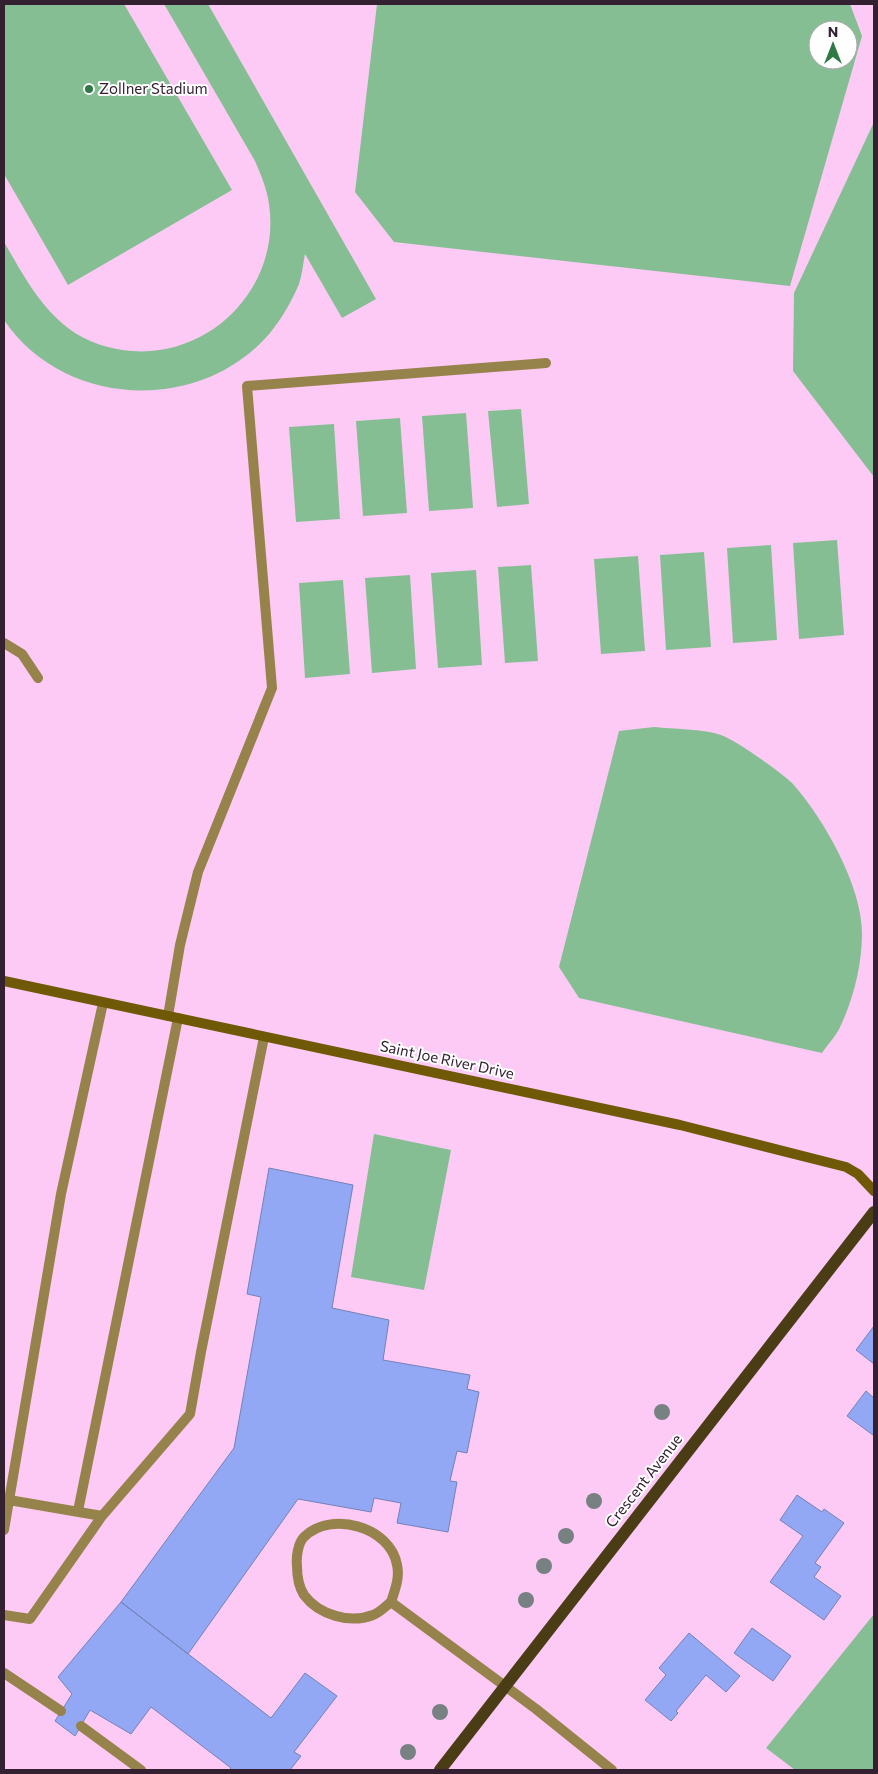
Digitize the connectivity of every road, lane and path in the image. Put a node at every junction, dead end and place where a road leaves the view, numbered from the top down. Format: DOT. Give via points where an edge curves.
graph roads {
  1 [pos="546,363"];
  2 [pos="4,643"];
  3 [pos="38,678"];
  4 [pos="4,982"];
  5 [pos="103,1003"];
  6 [pos="173,1017"];
  7 [pos="264,1037"];
  8 [pos="874,1192"];
  9 [pos="874,1212"];
  10 [pos="9,1500"];
  11 [pos="78,1511"];
  12 [pos="102,1516"];
  13 [pos="4,1530"];
  14 [pos="391,1602"];
  15 [pos="4,1615"];
  16 [pos="4,1673"];
  17 [pos="505,1687"];
  18 [pos="61,1711"];
  19 [pos="81,1726"];
  20 [pos="141,1770"];
  21 [pos="440,1770"];
  22 [pos="612,1770"];
  1 -- 6 [label="lane" via="247,386 272,688 198,872 180,945"];
  2 -- 3 [label="lane" via="22,654"];
  4 -- 5 [label="main road, Saint Joe River Drive"];
  5 -- 6 [label="main road, Saint Joe River Drive"];
  5 -- 10 [label="lane" via="61,1194"];
  6 -- 7 [label="main road, Saint Joe River Drive"];
  6 -- 11 [label="lane"];
  7 -- 8 [label="main road, Saint Joe River Drive" via="680,1125 846,1167 858,1174"];
  7 -- 12 [label="lane" via="190,1414"];
  9 -- 17 [label="main road, Crescent Avenue"];
  10 -- 11 [label="lane"];
  10 -- 13 [label="lane"];
  11 -- 12 [label="lane"];
  12 -- 15 [label="lane" via="30,1619"];
  14 -- 14 [label="lane" via="398,1564 390,1546 376,1534 339,1524 320,1527 303,1537 296,1556 297,1576 304,1594 318,1607 335,1616 355,1620 374,1615"];
  14 -- 17 [label="lane"];
  16 -- 18 [label="lane"];
  17 -- 21 [label="main road, Crescent Avenue"];
  17 -- 22 [label="lane"];
  19 -- 20 [label="lane"];
}
